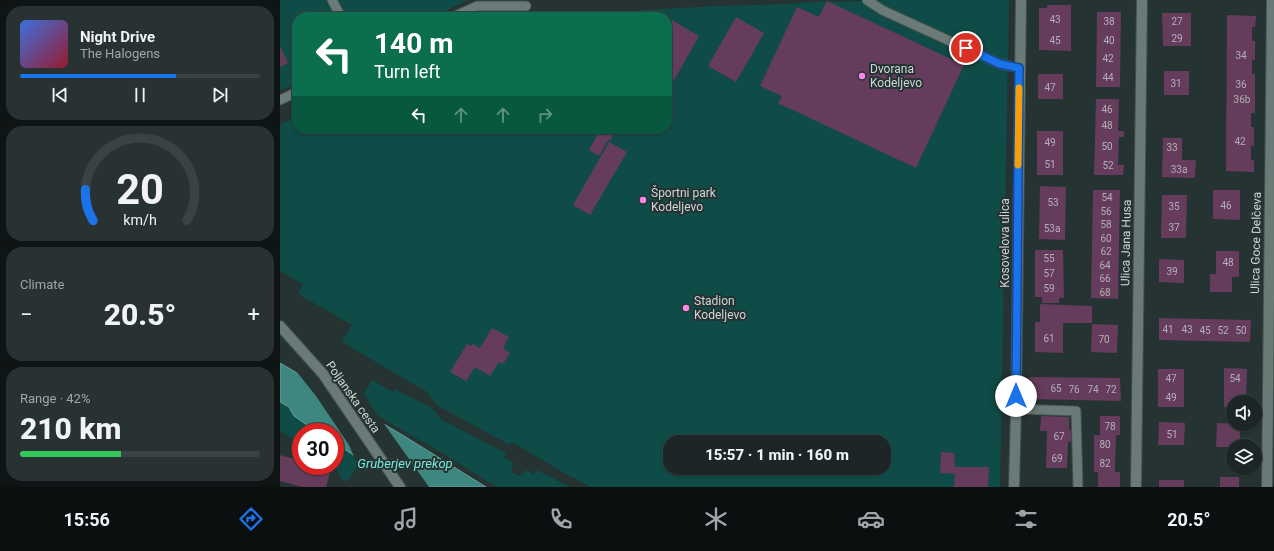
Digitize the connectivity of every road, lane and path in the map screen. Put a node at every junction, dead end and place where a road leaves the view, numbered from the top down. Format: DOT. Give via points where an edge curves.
graph roads {
  1 [pos="332,0"];
  2 [pos="867,0"];
  3 [pos="1021,0"];
  4 [pos="1142,0"];
  5 [pos="1272,0"];
  6 [pos="526,6"];
  7 [pos="338,12"];
  8 [pos="464,12"];
  9 [pos="1019,68"];
  10 [pos="292,94"];
  11 [pos="280,100"];
  12 [pos="280,326"];
  13 [pos="1016,409"];
  14 [pos="400,487"];
  15 [pos="1014,487"];
  16 [pos="1078,487"];
  17 [pos="1136,487"];
  18 [pos="1267,487"];
  1 -- 7 [label="lane"];
  2 -- 9 [label="lane" via="882,10 1000,64"];
  3 -- 9 [label="street, Kosovelova ulica"];
  4 -- 17 [label="street, Ulica Jana Husa"];
  5 -- 18 [label="street, Ulica Goce Delčeva"];
  6 -- 8 [label="lane" via="477,6"];
  9 -- 13 [label="street, Kosovelova ulica"];
  10 -- 11 [label="lane"];
  12 -- 14 [label="street, Poljanska cesta" via="335,391"];
  13 -- 15 [label="street, Kosovelova ulica"];
  13 -- 16 [label="lane" via="1076,411"];
}
